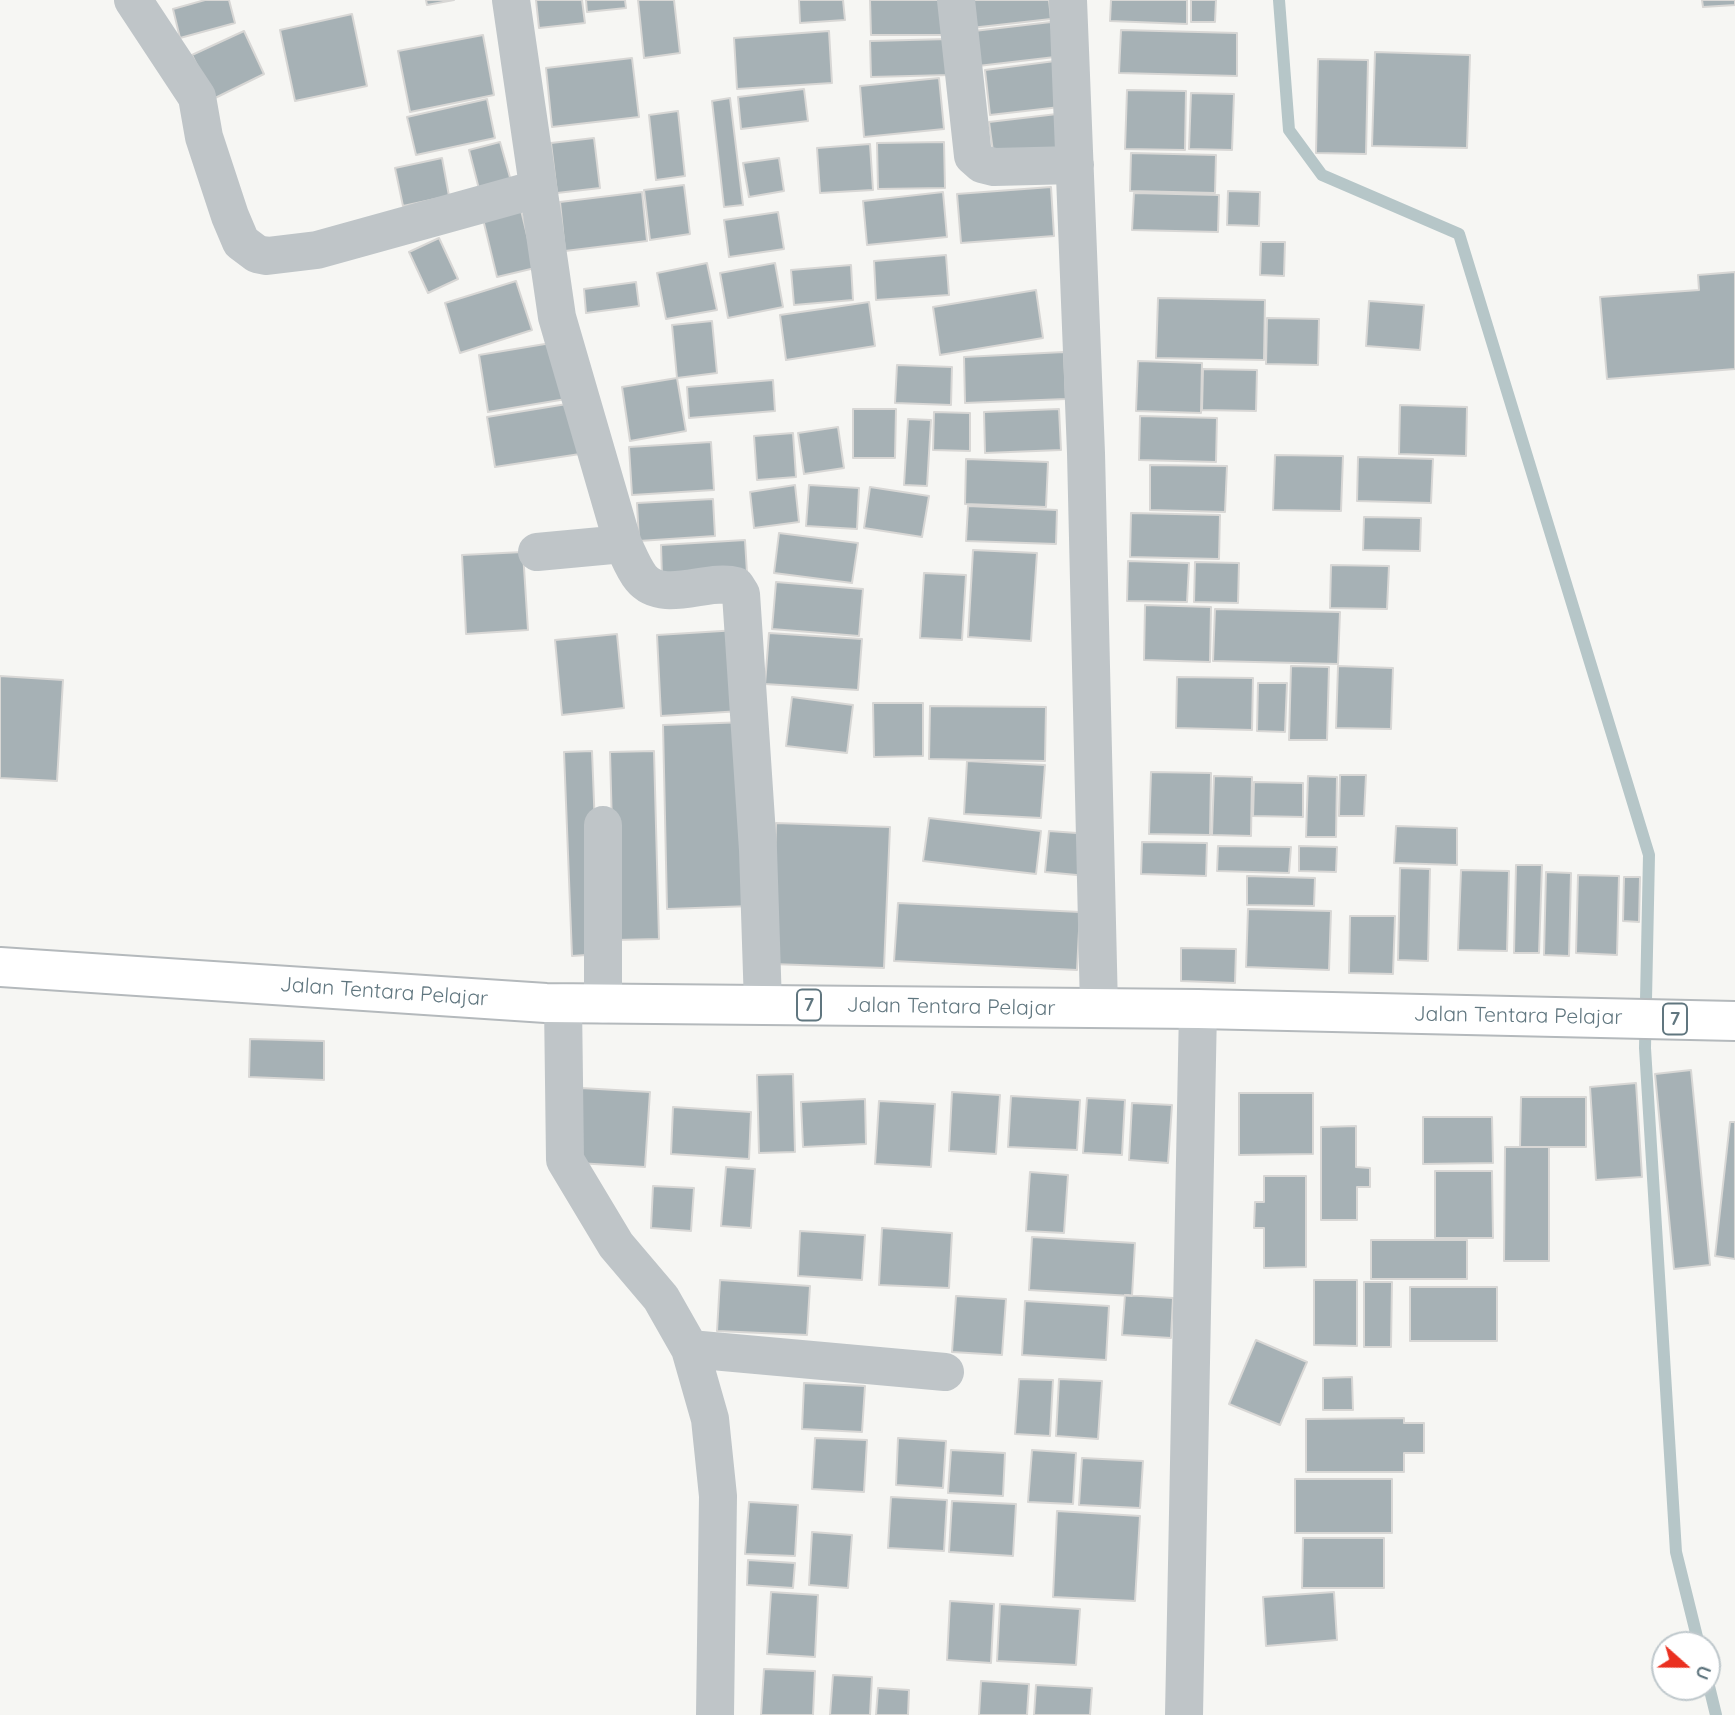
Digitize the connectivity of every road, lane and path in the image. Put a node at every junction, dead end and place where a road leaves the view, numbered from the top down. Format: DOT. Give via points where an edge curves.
graph roads {
  1 [pos="133,0"];
  2 [pos="512,0"];
  3 [pos="956,0"];
  4 [pos="1068,0"];
  5 [pos="1075,165"];
  6 [pos="537,189"];
  7 [pos="622,544"];
  8 [pos="537,552"];
  9 [pos="603,825"];
  10 [pos="0,967"];
  11 [pos="563,1003"];
  12 [pos="603,1004"];
  13 [pos="763,1005"];
  14 [pos="1100,1008"];
  15 [pos="1198,1009"];
  16 [pos="1733,1021"];
  17 [pos="690,1349"];
  18 [pos="946,1372"];
  19 [pos="715,1715"];
  20 [pos="1184,1715"];
  1 -- 6 [label="street" via="197,97 204,137 230,216 241,242 257,254 317,250"];
  2 -- 6 [label="street"];
  3 -- 5 [label="street" via="973,156 994,167"];
  4 -- 5 [label="street"];
  5 -- 14 [label="street"];
  6 -- 7 [label="street" via="557,317"];
  7 -- 8 [label="street"];
  7 -- 13 [label="street" via="641,578 652,587 670,590 725,583 736,586 741,594"];
  9 -- 12 [label="street"];
  10 -- 11 [label="highway, Jalan Tentara Pelajar / 7"];
  11 -- 12 [label="highway, Jalan Tentara Pelajar / 7"];
  11 -- 17 [label="street" via="565,1160 616,1245 661,1298"];
  12 -- 13 [label="highway, Jalan Tentara Pelajar / 7"];
  13 -- 14 [label="highway, Jalan Tentara Pelajar / 7"];
  14 -- 15 [label="highway, Jalan Tentara Pelajar / 7"];
  15 -- 16 [label="highway, Jalan Tentara Pelajar / 7"];
  15 -- 20 [label="street"];
  17 -- 18 [label="street"];
  17 -- 19 [label="street" via="710,1419 718,1496"];
}
